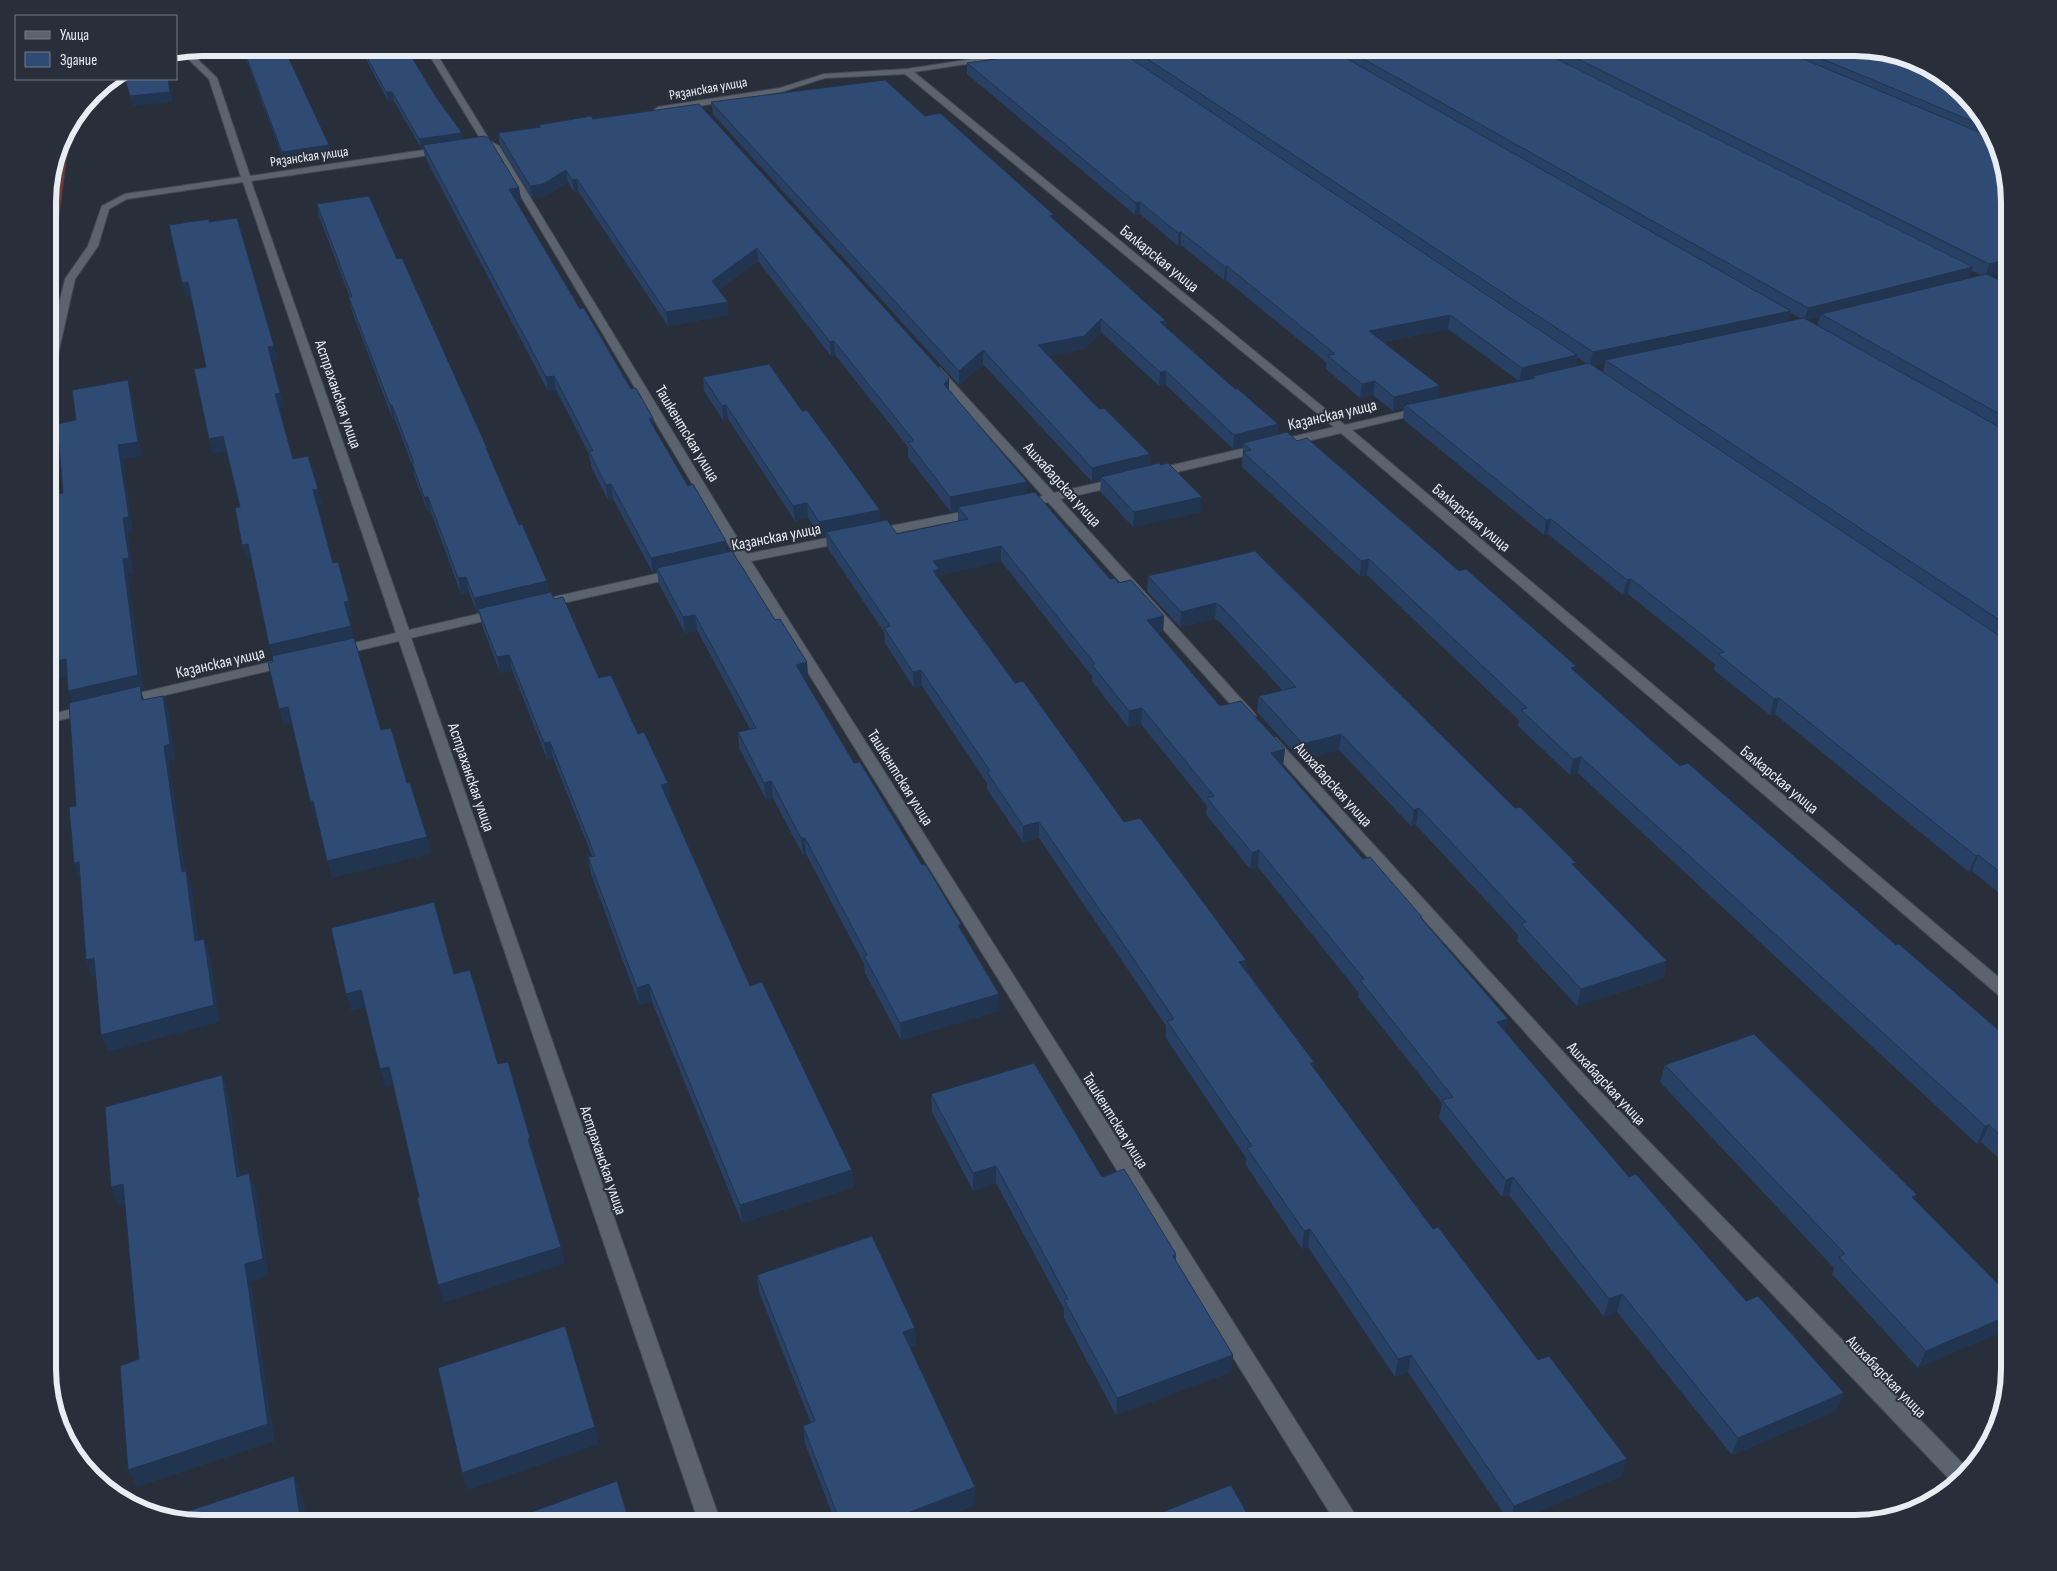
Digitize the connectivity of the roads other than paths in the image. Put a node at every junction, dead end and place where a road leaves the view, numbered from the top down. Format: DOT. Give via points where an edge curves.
graph roads {
  1 [pos="433,56"];
  2 [pos="1005,56"];
  3 [pos="189,57"];
  4 [pos="907,71"];
  5 [pos="696,103"];
  6 [pos="648,112"];
  7 [pos="709,118"];
  8 [pos="506,140"];
  9 [pos="482,144"];
  10 [pos="458,148"];
  11 [pos="246,179"];
  12 [pos="57,334"];
  13 [pos="926,359"];
  14 [pos="1436,407"];
  15 [pos="1342,428"];
  16 [pos="1148,475"];
  17 [pos="1129,480"];
  18 [pos="1051,498"];
  19 [pos="1013,506"];
  20 [pos="993,509"];
  21 [pos="743,558"];
  22 [pos="530,607"];
  23 [pos="511,611"];
  24 [pos="404,635"];
  25 [pos="327,653"];
  26 [pos="298,660"];
  27 [pos="57,717"];
  28 [pos="2001,987"];
  29 [pos="1957,1473"];
  30 [pos="707,1515"];
  31 [pos="1342,1515"];
  1 -- 9 [label="street, Ташкентская улица"];
  2 -- 4 [label="street, Рязанская улица"];
  3 -- 11 [label="street, Астраханская улица" via="213,78"];
  4 -- 5 [label="street, Рязанская улица" via="824,76 781,90"];
  4 -- 15 [label="street, Балкарская улица"];
  5 -- 6 [label="street, Рязанская улица"];
  5 -- 7 [label="street"];
  8 -- 9 [label="street"];
  9 -- 21 [label="street, Ташкентская улица" via="495,146"];
  10 -- 11 [label="street, Рязанская улица"];
  11 -- 12 [label="street, Рязанская улица" via="125,197 105,208 94,246 70,279"];
  11 -- 24 [label="street, Астраханская улица"];
  13 -- 18 [label="street, Ашхабадская улица"];
  14 -- 15 [label="street, Казанская улица"];
  15 -- 16 [label="street, Казанская улица"];
  15 -- 28 [label="street, Балкарская улица"];
  17 -- 18 [label="street"];
  18 -- 19 [label="street"];
  18 -- 29 [label="street, Ашхабадская улица" via="1582,1084"];
  20 -- 21 [label="street, Казанская улица"];
  21 -- 22 [label="street, Казанская улица"];
  21 -- 31 [label="street, Ташкентская улица"];
  23 -- 24 [label="street"];
  24 -- 25 [label="street"];
  24 -- 30 [label="street, Астраханская улица"];
  26 -- 27 [label="street, Казанская улица"];
}
